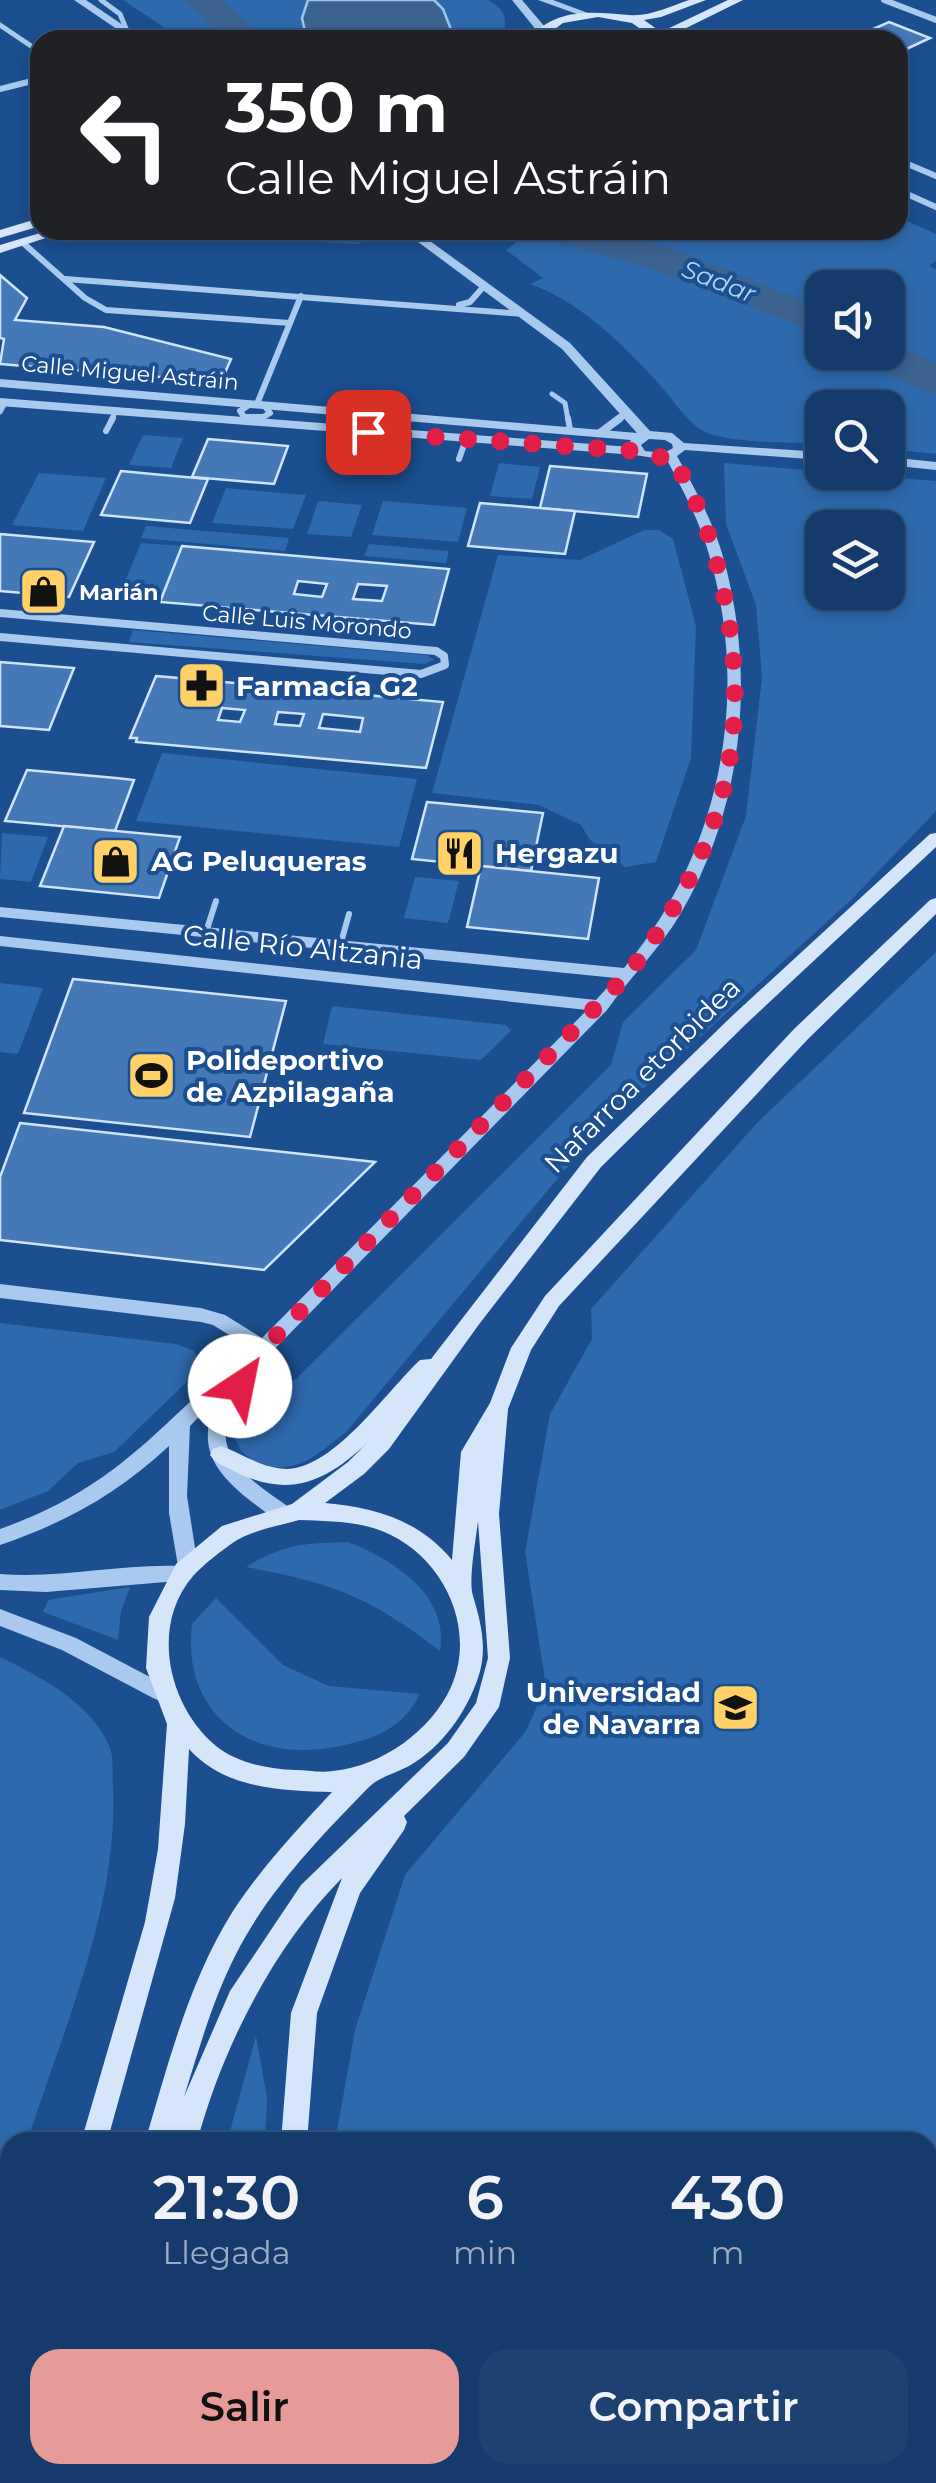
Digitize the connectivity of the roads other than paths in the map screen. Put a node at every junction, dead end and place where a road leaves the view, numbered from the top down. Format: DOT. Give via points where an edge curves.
graph roads {
  1 [pos="79,0"];
  2 [pos="101,0"];
  3 [pos="517,0"];
  4 [pos="543,0"];
  5 [pos="700,0"];
  6 [pos="737,0"];
  7 [pos="884,0"];
  8 [pos="592,16"];
  9 [pos="628,19"];
  10 [pos="936,20"];
  11 [pos="0,25"];
  12 [pos="125,30"];
  13 [pos="127,30"];
  14 [pos="535,30"];
  15 [pos="543,30"];
  16 [pos="648,30"];
  17 [pos="678,30"];
  18 [pos="30,45"];
  19 [pos="30,81"];
  20 [pos="0,89"];
  21 [pos="908,164"];
  22 [pos="936,176"];
  23 [pos="908,194"];
  24 [pos="936,207"];
  25 [pos="30,225"];
  26 [pos="0,234"];
  27 [pos="30,240"];
  28 [pos="422,240"];
  29 [pos="22,242"];
  30 [pos="0,249"];
  31 [pos="65,280"];
  32 [pos="485,285"];
  33 [pos="301,296"];
  34 [pos="450,307"];
  35 [pos="524,314"];
  36 [pos="290,324"];
  37 [pos="0,383"];
  38 [pos="552,394"];
  39 [pos="257,404"];
  40 [pos="2,406"];
  41 [pos="626,410"];
  42 [pos="116,411"];
  43 [pos="252,420"];
  44 [pos="336,429"];
  45 [pos="570,430"];
  46 [pos="106,431"];
  47 [pos="600,433"];
  48 [pos="466,439"];
  49 [pos="641,441"];
  50 [pos="329,448"];
  51 [pos="676,451"];
  52 [pos="805,455"];
  53 [pos="459,459"];
  54 [pos="905,463"];
  55 [pos="936,466"];
  56 [pos="0,613"];
  57 [pos="83,620"];
  58 [pos="122,623"];
  59 [pos="0,638"];
  60 [pos="74,644"];
  61 [pos="113,647"];
  62 [pos="936,838"];
  63 [pos="216,901"];
  64 [pos="936,904"];
  65 [pos="0,912"];
  66 [pos="349,914"];
  67 [pos="206,932"];
  68 [pos="0,941"];
  69 [pos="340,946"];
  70 [pos="628,974"];
  71 [pos="601,1006"];
  72 [pos="0,1291"];
  73 [pos="451,1345"];
  74 [pos="264,1348"];
  75 [pos="244,1369"];
  76 [pos="500,1405"];
  77 [pos="181,1424"];
  78 [pos="221,1455"];
  79 [pos="291,1513"];
  80 [pos="0,1537"];
  81 [pos="185,1570"];
  82 [pos="0,1582"];
  83 [pos="462,1590"];
  84 [pos="0,1617"];
  85 [pos="160,1692"];
  86 [pos="178,1725"];
  87 [pos="366,1774"];
  88 [pos="423,1780"];
  89 [pos="105,2090"];
  90 [pos="86,2132"];
  91 [pos="96,2132"];
  92 [pos="161,2132"];
  93 [pos="187,2132"];
  94 [pos="295,2132"];
  1 -- 12 [label="street"];
  2 -- 13 [label="lane" via="120,14"];
  3 -- 14 [label="street"];
  4 -- 8 [label="street"];
  5 -- 9 [label="main road"];
  6 -- 17 [label="main road"];
  7 -- 10 [label="street"];
  8 -- 9 [label="main road"];
  8 -- 15 [label="main road"];
  9 -- 16 [label="main road"];
  11 -- 18 [label="street"];
  19 -- 20 [label="street"];
  21 -- 22 [label="street"];
  23 -- 24 [label="street"];
  25 -- 26 [label="main road"];
  27 -- 29 [label="main road"];
  28 -- 32 [label="street"];
  29 -- 30 [label="main road"];
  29 -- 31 [label="street"];
  31 -- 33 [label="street"];
  31 -- 36 [label="street" via="106,310"];
  32 -- 34 [label="street" via="470,302"];
  32 -- 35 [label="street"];
  33 -- 34 [label="street"];
  33 -- 36 [label="street"];
  34 -- 35 [label="street"];
  35 -- 41 [label="street" via="566,346"];
  36 -- 39 [label="street"];
  37 -- 39 [label="street, Calle Miguel Astráin"];
  38 -- 45 [label="lane" via="565,403"];
  39 -- 43 [label="street, Calle Miguel Astráin" via="240,411"];
  39 -- 43 [label="street, Calle Miguel Astráin" via="270,413"];
  39 -- 45 [label="street, Calle Miguel Astráin"];
  40 -- 42 [label="street, Calle Miguel Astráin"];
  41 -- 47 [label="street"];
  41 -- 49 [label="street"];
  42 -- 43 [label="street, Calle Miguel Astráin"];
  42 -- 46 [label="lane"];
  43 -- 44 [label="street, Calle Miguel Astráin"];
  44 -- 48 [label="street, Calle Miguel Astráin"];
  44 -- 50 [label="lane"];
  45 -- 47 [label="street, Calle Miguel Astráin"];
  47 -- 49 [label="street, Calle Miguel Astráin"];
  48 -- 49 [label="street, Calle Miguel Astráin"];
  48 -- 53 [label="lane"];
  49 -- 51 [label="street" via="668,436"];
  49 -- 51 [label="street" via="653,458"];
  51 -- 52 [label="street"];
  51 -- 70 [label="street" via="716,559 737,686 730,762 712,828 675,909"];
  54 -- 55 [label="street"];
  56 -- 57 [label="street, Calle Luis Morondo"];
  57 -- 58 [label="street, Calle Luis Morondo"];
  57 -- 60 [label="street"];
  58 -- 61 [label="street"];
  58 -- 61 [label="street, Calle Luis Morondo" via="436,651 445,665 421,674"];
  59 -- 60 [label="street, Calle Luis Morondo"];
  60 -- 61 [label="street, Calle Luis Morondo"];
  62 -- 73 [label="main road, Nafarroa etorbidea" via="594,1162"];
  63 -- 67 [label="lane, Calle Río Altzania"];
  64 -- 76 [label="main road" via="801,1034 552,1302 522,1348"];
  65 -- 67 [label="street, Calle Río Altzania"];
  66 -- 69 [label="lane, Calle Río Altzania"];
  67 -- 69 [label="street, Calle Río Altzania"];
  68 -- 71 [label="street, Calle Río Altzania"];
  69 -- 70 [label="street, Calle Río Altzania"];
  70 -- 71 [label="street"];
  71 -- 74 [label="street"];
  72 -- 74 [label="street" via="201,1315"];
  73 -- 78 [label="main road" via="410,1380 356,1445 312,1471 270,1478"];
  73 -- 79 [label="main road, Nafarroa etorbidea" via="374,1450"];
  74 -- 75 [label="street"];
  75 -- 77 [label="street" via="226,1378"];
  75 -- 78 [label="street" via="215,1430"];
  76 -- 83 [label="main road" via="472,1452"];
  76 -- 88 [label="main road" via="488,1514 499,1658 487,1706 456,1750"];
  77 -- 80 [label="street" via="84,1504"];
  77 -- 81 [label="street" via="176,1517"];
  78 -- 79 [label="street" via="233,1475"];
  79 -- 81 [label="main road" via="215,1542"];
  79 -- 83 [label="main road" via="349,1512 396,1527 434,1554"];
  81 -- 82 [label="street" via="25,1586"];
  81 -- 85 [label="main road" via="156,1625"];
  83 -- 87 [label="main road" via="474,1659 461,1696 436,1731"];
  84 -- 85 [label="street"];
  85 -- 86 [label="main road"];
  86 -- 87 [label="main road" via="212,1756 256,1776 300,1783"];
  86 -- 89 [label="main road" via="174,1821 158,1920"];
  87 -- 92 [label="main road" via="284,1860 239,1924 192,2031"];
  88 -- 93 [label="main road" via="310,1893 249,1984"];
  88 -- 94 [label="main road" via="350,1887 330,1934 304,2013"];
  89 -- 90 [label="main road"];
  89 -- 91 [label="main road"];
}
